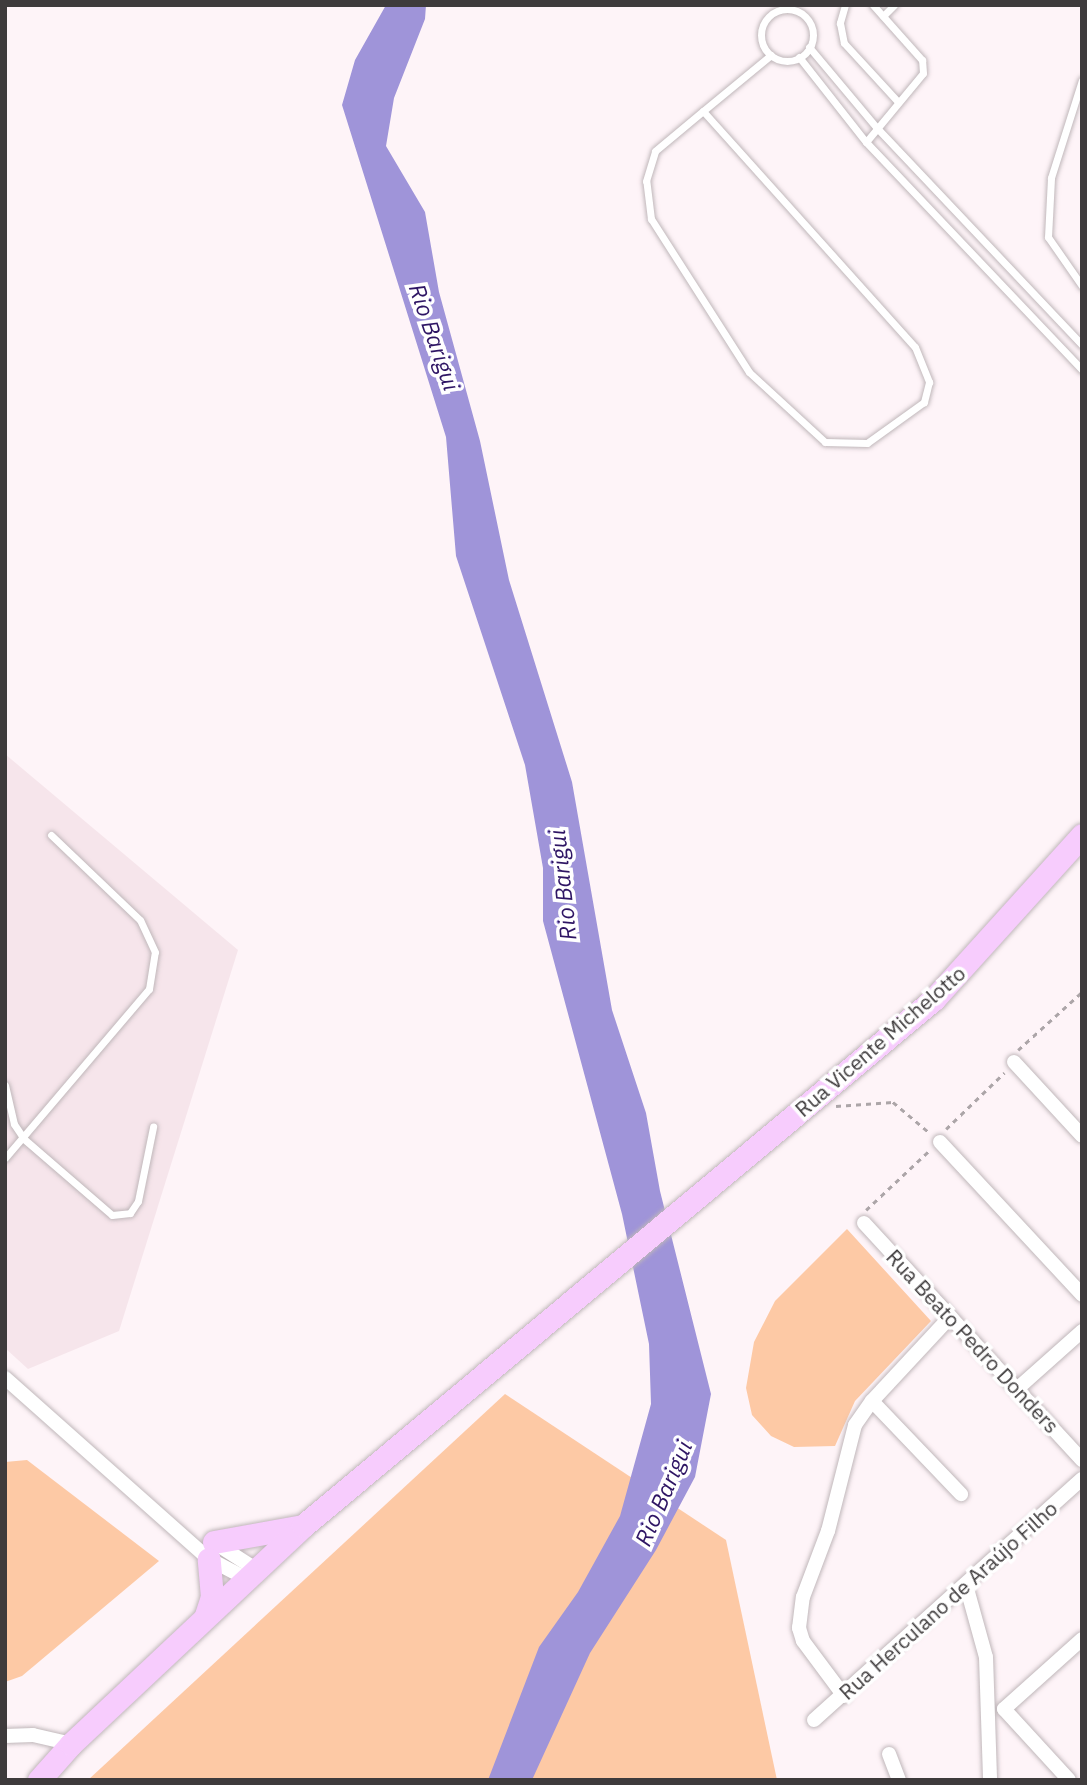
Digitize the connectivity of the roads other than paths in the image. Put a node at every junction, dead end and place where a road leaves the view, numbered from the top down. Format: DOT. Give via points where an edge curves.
graph roads {
  1 [pos="845,5"];
  2 [pos="873,5"];
  3 [pos="894,5"];
  4 [pos="773,9"];
  5 [pos="883,16"];
  6 [pos="809,47"];
  7 [pos="771,55"];
  8 [pos="799,57"];
  9 [pos="1082,80"];
  10 [pos="898,102"];
  11 [pos="704,111"];
  12 [pos="877,128"];
  13 [pos="866,142"];
  14 [pos="1082,285"];
  15 [pos="1082,345"];
  16 [pos="1082,370"];
  17 [pos="51,835"];
  18 [pos="1082,835"];
  19 [pos="1014,1062"];
  20 [pos="5,1085"];
  21 [pos="153,1127"];
  22 [pos="1082,1136"];
  23 [pos="24,1139"];
  24 [pos="940,1142"];
  25 [pos="5,1158"];
  26 [pos="864,1223"];
  27 [pos="1082,1295"];
  28 [pos="950,1317"];
  29 [pos="1082,1331"];
  30 [pos="5,1378"];
  31 [pos="1017,1389"];
  32 [pos="872,1401"];
  33 [pos="1082,1460"];
  34 [pos="1082,1479"];
  35 [pos="961,1494"];
  36 [pos="303,1526"];
  37 [pos="211,1550"];
  38 [pos="252,1575"];
  39 [pos="966,1585"];
  40 [pos="206,1615"];
  41 [pos="1082,1639"];
  42 [pos="844,1696"];
  43 [pos="988,1705"];
  44 [pos="1004,1709"];
  45 [pos="814,1720"];
  46 [pos="5,1736"];
  47 [pos="71,1744"];
  48 [pos="889,1754"];
  49 [pos="39,1780"];
  50 [pos="899,1780"];
  51 [pos="990,1780"];
  52 [pos="1069,1780"];
  1 -- 10 [label="lane" via="840,23 844,43"];
  2 -- 5 [label="lane"];
  3 -- 5 [label="lane"];
  4 -- 6 [label="lane" via="791,9 805,17 812,31"];
  4 -- 7 [label="lane" via="761,32"];
  5 -- 10 [label="lane" via="922,60 923,73"];
  6 -- 8 [label="lane"];
  6 -- 12 [label="lane"];
  7 -- 8 [label="lane" via="787,60"];
  7 -- 11 [label="lane"];
  8 -- 13 [label="lane"];
  9 -- 14 [label="lane" via="1051,178 1048,237"];
  10 -- 12 [label="lane"];
  11 -- 11 [label="lane" via="655,151 646,180 651,219 749,372 825,442 867,443 924,402 929,382 915,347"];
  12 -- 13 [label="lane"];
  12 -- 15 [label="lane"];
  13 -- 16 [label="lane"];
  17 -- 23 [label="lane" via="139,920 155,952 149,989"];
  18 -- 36 [label="main road, Rua Vicente Michelotto" via="934,999"];
  19 -- 22 [label="street"];
  20 -- 23 [label="lane" via="14,1124"];
  21 -- 23 [label="lane" via="138,1202 130,1213 112,1215"];
  23 -- 25 [label="lane"];
  24 -- 27 [label="street"];
  26 -- 28 [label="street, Rua Beato Pedro Donders"];
  28 -- 31 [label="street, Rua Beato Pedro Donders"];
  28 -- 32 [label="street"];
  29 -- 31 [label="street"];
  30 -- 37 [label="street" via="186,1537"];
  31 -- 33 [label="street, Rua Beato Pedro Donders"];
  32 -- 35 [label="street"];
  32 -- 42 [label="street" via="850,1438 832,1517 799,1614 803,1641"];
  34 -- 39 [label="street, Rua Herculano de Araújo Filho"];
  36 -- 37 [label="main road"];
  36 -- 38 [label="main road, Rua Vicente Michelotto"];
  37 -- 38 [label="street"];
  37 -- 40 [label="main road" via="212,1587"];
  38 -- 40 [label="main road, Rua Vicente Michelotto"];
  39 -- 42 [label="street, Rua Herculano de Araújo Filho"];
  39 -- 43 [label="street" via="983,1639"];
  40 -- 47 [label="main road, Rua Vicente Michelotto"];
  41 -- 44 [label="street"];
  42 -- 45 [label="street, Rua Herculano de Araújo Filho"];
  43 -- 44 [label="street"];
  43 -- 51 [label="street"];
  44 -- 52 [label="street"];
  46 -- 47 [label="street" via="33,1735"];
  47 -- 49 [label="main road, Rua Vicente Michelotto"];
  48 -- 50 [label="street"];
}
